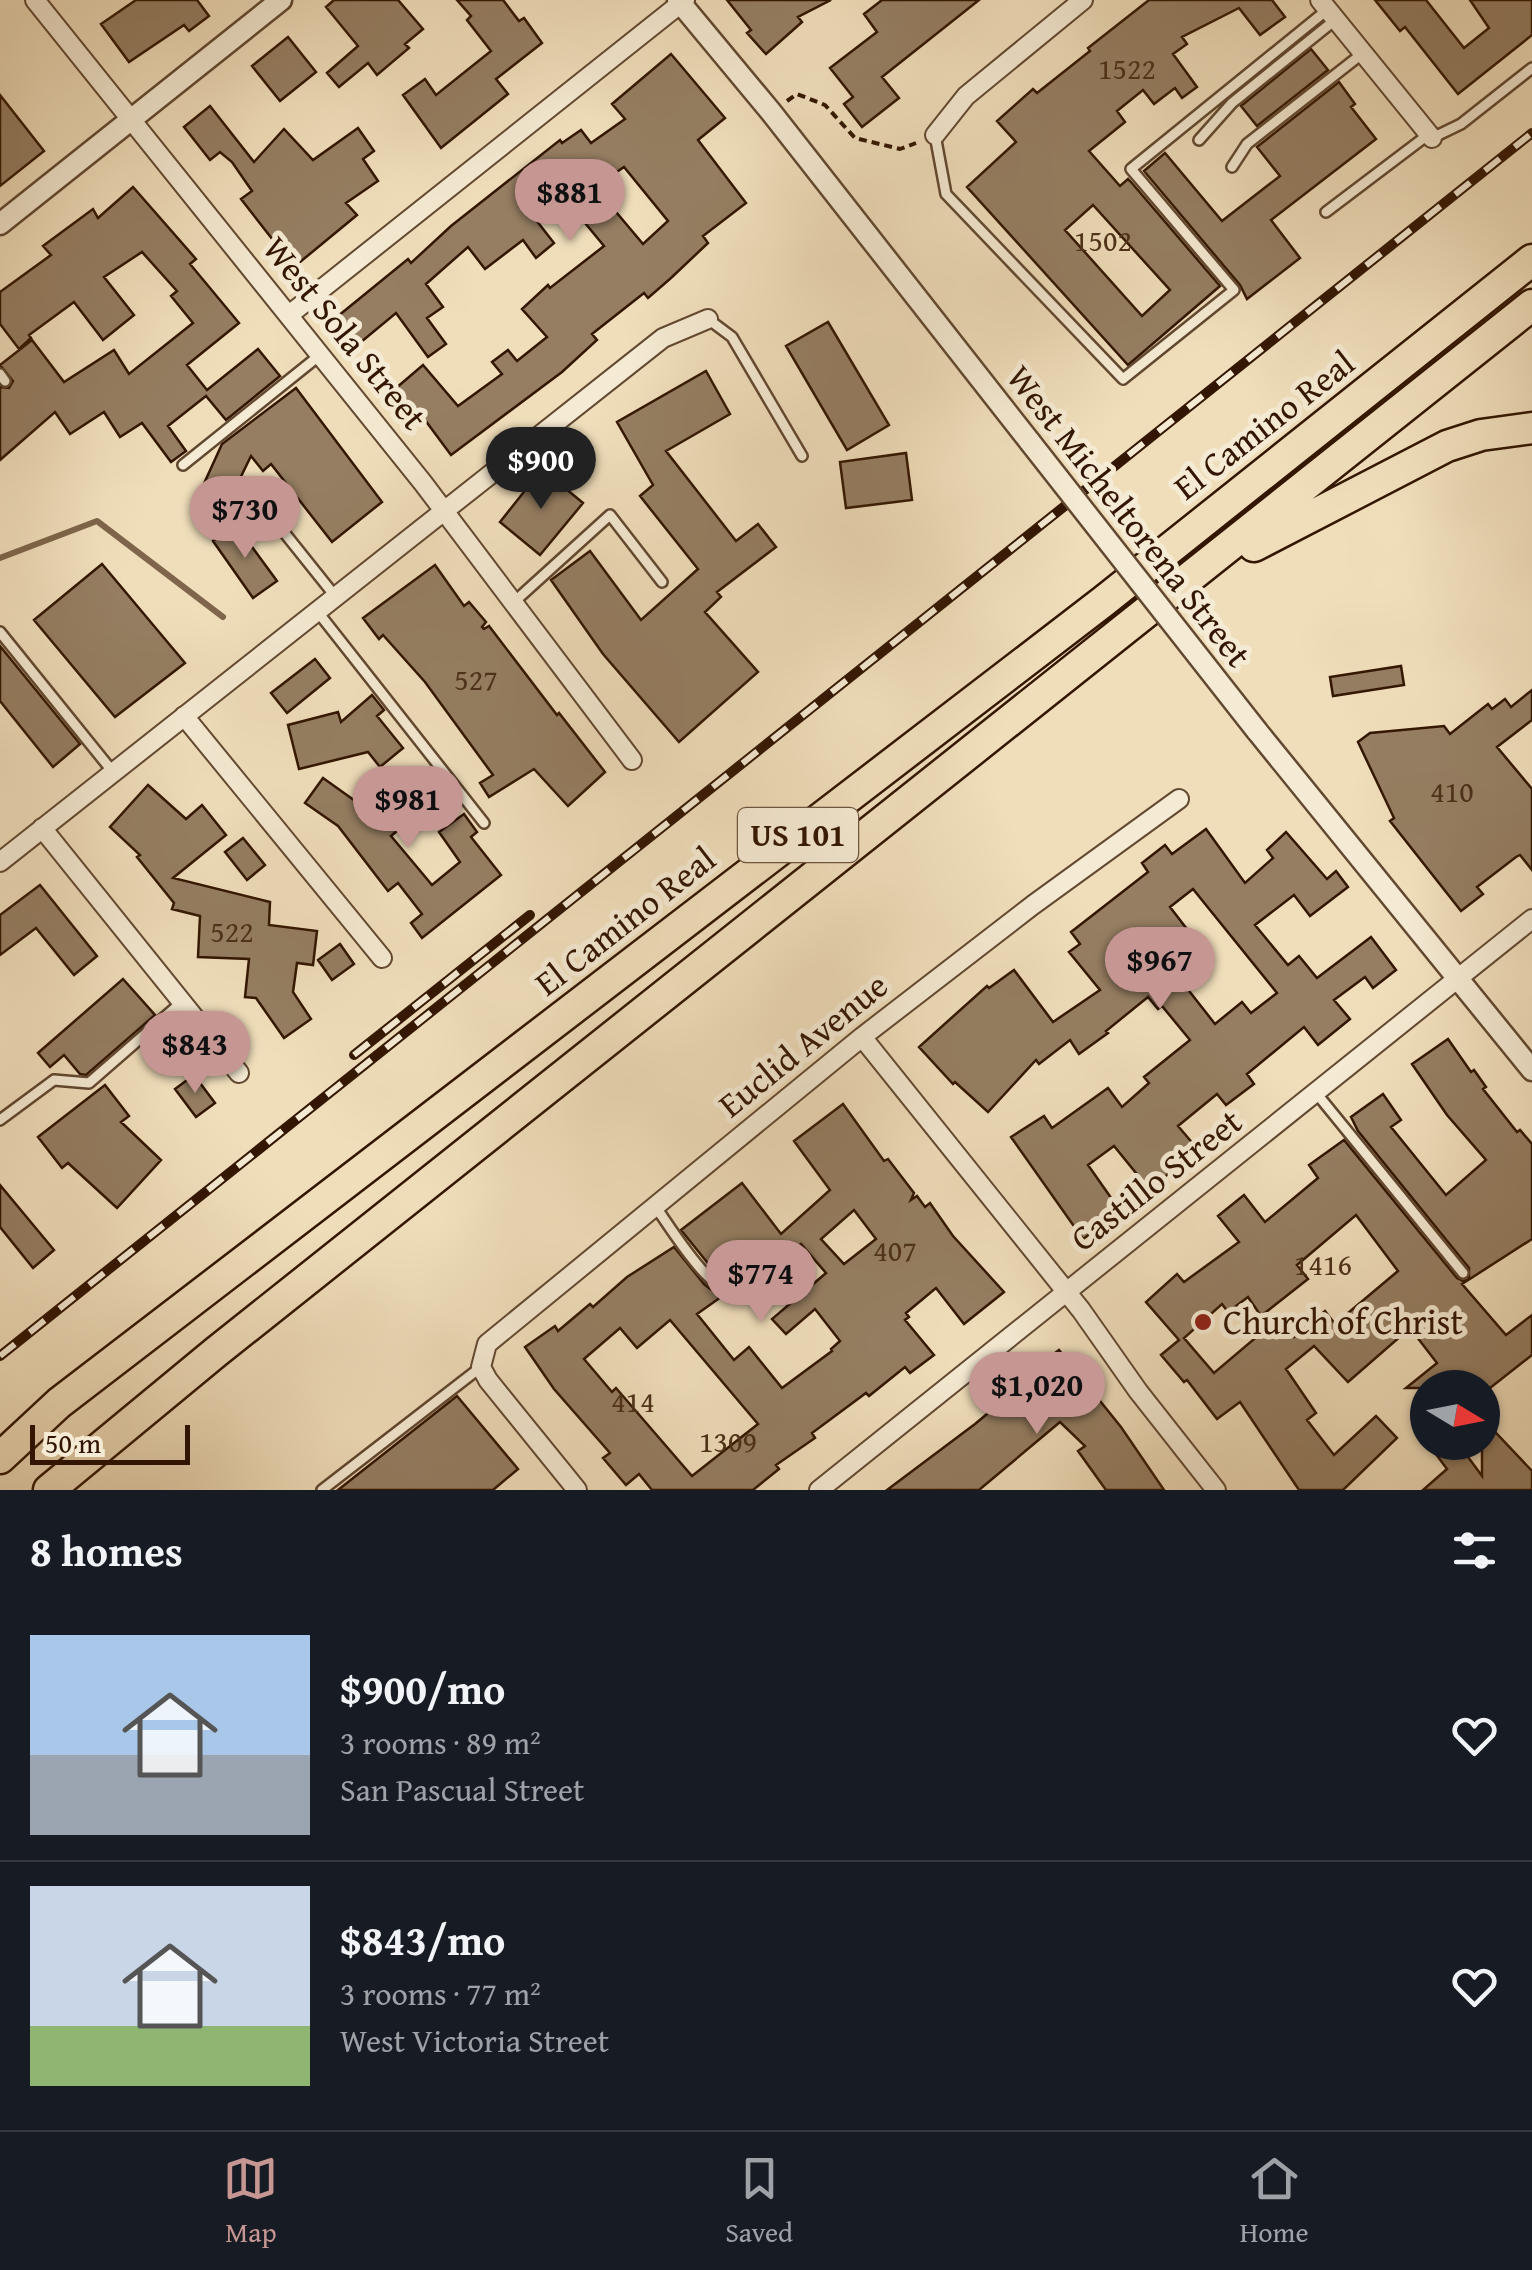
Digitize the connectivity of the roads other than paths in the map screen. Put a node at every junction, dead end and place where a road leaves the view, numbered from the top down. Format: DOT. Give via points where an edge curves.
graph roads {
  1 [pos="35,0"];
  2 [pos="282,0"];
  3 [pos="1083,0"];
  4 [pos="681,1"];
  5 [pos="1327,10"];
  6 [pos="1362,53"];
  7 [pos="1532,68"];
  8 [pos="131,119"];
  9 [pos="934,135"];
  10 [pos="1430,136"];
  11 [pos="1200,140"];
  12 [pos="1232,167"];
  13 [pos="1326,212"];
  14 [pos="0,224"];
  15 [pos="1532,260"];
  16 [pos="1532,305"];
  17 [pos="289,315"];
  18 [pos="708,318"];
  19 [pos="320,355"];
  20 [pos="1532,428"];
  21 [pos="802,456"];
  22 [pos="182,465"];
  23 [pos="260,501"];
  24 [pos="444,510"];
  25 [pos="1193,577"];
  26 [pos="662,582"];
  27 [pos="335,596"];
  28 [pos="514,602"];
  29 [pos="317,611"];
  30 [pos="0,632"];
  31 [pos="184,716"];
  32 [pos="632,760"];
  33 [pos="113,772"];
  34 [pos="1179,800"];
  35 [pos="484,823"];
  36 [pos="42,828"];
  37 [pos="0,862"];
  38 [pos="1532,919"];
  39 [pos="382,958"];
  40 [pos="1459,978"];
  41 [pos="182,1002"];
  42 [pos="862,1037"];
  43 [pos="1532,1070"];
  44 [pos="239,1074"];
  45 [pos="1317,1094"];
  46 [pos="0,1120"];
  47 [pos="655,1206"];
  48 [pos="789,1268"];
  49 [pos="1463,1273"];
  50 [pos="1066,1292"];
  51 [pos="481,1361"];
  52 [pos="59,1403"];
  53 [pos="0,1444"];
  54 [pos="0,1458"];
  55 [pos="48,1490"];
  56 [pos="322,1490"];
  57 [pos="577,1490"];
  58 [pos="819,1490"];
  59 [pos="1216,1490"];
  1 -- 8 [label="street, West Sola Street"];
  2 -- 8 [label="street"];
  3 -- 9 [label="street" via="966,96"];
  4 -- 17 [label="street"];
  4 -- 40 [label="street, West Micheltorena Street, bridge"];
  5 -- 6 [label="street"];
  5 -- 9 [label="lane" via="1131,169 1234,290 1123,379 946,194"];
  5 -- 11 [label="lane"];
  6 -- 10 [label="street"];
  6 -- 12 [label="lane" via="1247,144"];
  7 -- 10 [label="lane" via="1461,124"];
  8 -- 14 [label="street"];
  8 -- 17 [label="street, West Sola Street"];
  10 -- 13 [label="lane"];
  15 -- 52 [label="highway, El Camino Real / US 101" via="1088,613"];
  16 -- 25 [label="highway, El Camino Real / US 101"];
  17 -- 19 [label="street, West Sola Street"];
  18 -- 21 [label="lane" via="732,337"];
  18 -- 24 [label="street" via="663,338"];
  19 -- 22 [label="lane"];
  19 -- 24 [label="street, West Sola Street"];
  20 -- 25 [label="highway" via="1447,446"];
  23 -- 27 [label="lane"];
  24 -- 27 [label="street"];
  24 -- 28 [label="street, West Sola Street"];
  25 -- 55 [label="highway, El Camino Real / US 101"];
  26 -- 28 [label="lane" via="610,515"];
  27 -- 29 [label="street"];
  28 -- 32 [label="street, West Sola Street"];
  29 -- 31 [label="street"];
  29 -- 35 [label="lane"];
  30 -- 33 [label="lane"];
  31 -- 33 [label="street"];
  31 -- 39 [label="street"];
  33 -- 36 [label="street"];
  34 -- 42 [label="street, Euclid Avenue"];
  36 -- 37 [label="street"];
  36 -- 41 [label="street"];
  38 -- 40 [label="street, Castillo Street"];
  40 -- 43 [label="street, West Micheltorena Street"];
  40 -- 45 [label="street, Castillo Street"];
  41 -- 44 [label="street"];
  41 -- 46 [label="lane" via="89,1083 54,1080"];
  42 -- 47 [label="street, Euclid Avenue"];
  42 -- 50 [label="street"];
  45 -- 49 [label="lane"];
  45 -- 50 [label="street, Castillo Street"];
  47 -- 48 [label="lane" via="726,1293 750,1295"];
  47 -- 51 [label="street, Euclid Avenue" via="496,1334"];
  50 -- 58 [label="street, Castillo Street"];
  50 -- 59 [label="street"];
  51 -- 56 [label="lane"];
  51 -- 57 [label="street" via="488,1380"];
  52 -- 53 [label="highway"];
  52 -- 54 [label="highway, El Camino Real / US 101"];
}
